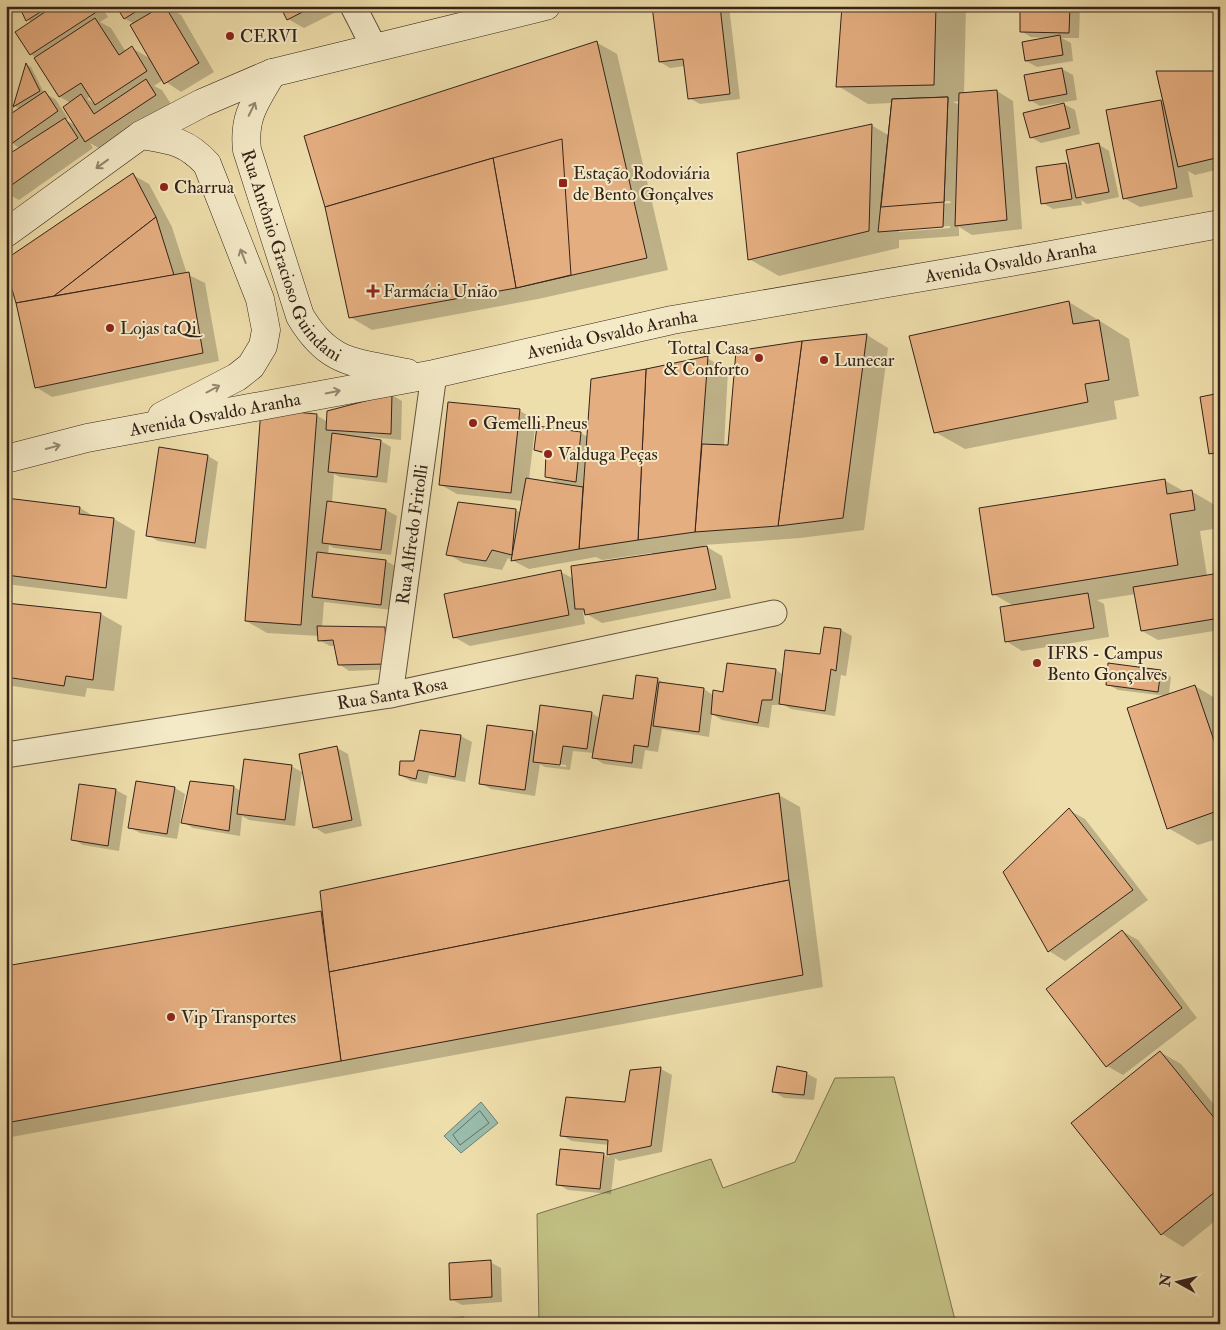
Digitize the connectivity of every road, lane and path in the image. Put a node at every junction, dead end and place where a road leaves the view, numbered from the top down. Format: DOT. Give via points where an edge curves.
graph roads {
  1 [pos="353,6"];
  2 [pos="546,6"];
  3 [pos="506,11"];
  4 [pos="374,47"];
  5 [pos="272,73"];
  6 [pos="141,135"];
  7 [pos="1220,224"];
  8 [pos="6,232"];
  9 [pos="427,375"];
  10 [pos="138,428"];
  11 [pos="6,459"];
  12 [pos="774,613"];
  13 [pos="390,695"];
  14 [pos="6,755"];
  1 -- 4 [label="street"];
  2 -- 3 [label="main road"];
  3 -- 4 [label="main road"];
  4 -- 5 [label="main road"];
  5 -- 6 [label="main road" via="202,103"];
  9 -- 5 [label="main road, Rua Antônio Gracioso Guindani, one-way" via="351,362 334,355 311,335 300,316 246,150 245,131 250,112"];
  6 -- 8 [label="main road, one-way"];
  10 -- 6 [label="main road, one-way" via="251,366 263,346 266,330 260,299 207,164 182,142"];
  7 -- 9 [label="main road, Avenida Osvaldo Aranha" via="672,320"];
  10 -- 9 [label="main road, Avenida Osvaldo Aranha, one-way"];
  9 -- 13 [label="street, Rua Alfredo Fritolli"];
  11 -- 10 [label="main road, Avenida Osvaldo Aranha, one-way"];
  12 -- 13 [label="street, Rua Santa Rosa"];
  13 -- 14 [label="street, Rua Santa Rosa"];
}
